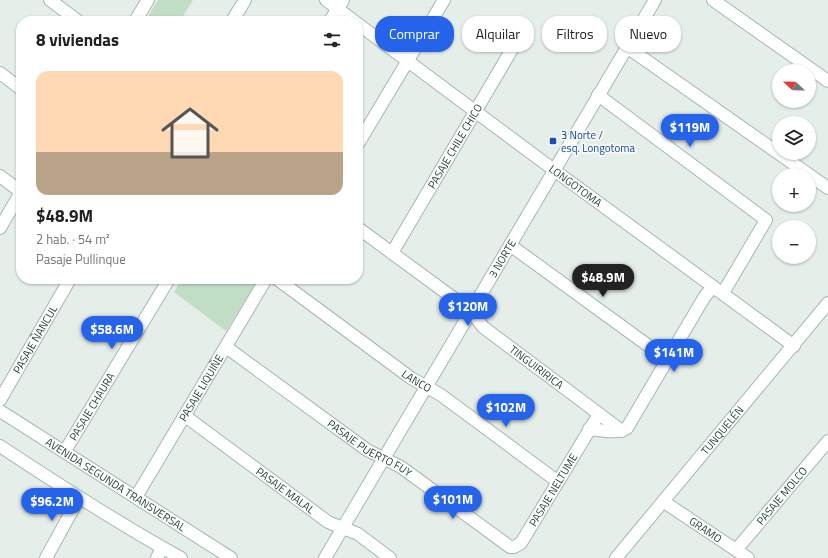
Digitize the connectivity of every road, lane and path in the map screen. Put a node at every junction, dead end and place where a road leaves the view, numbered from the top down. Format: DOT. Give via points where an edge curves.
graph roads {
  1 [pos="50,0"];
  2 [pos="148,0"];
  3 [pos="245,0"];
  4 [pos="326,0"];
  5 [pos="444,0"];
  6 [pos="655,0"];
  7 [pos="713,0"];
  8 [pos="340,4"];
  9 [pos="71,16"];
  10 [pos="138,16"];
  11 [pos="235,16"];
  12 [pos="333,16"];
  13 [pos="350,16"];
  14 [pos="645,16"];
  15 [pos="363,28"];
  16 [pos="511,52"];
  17 [pos="624,52"];
  18 [pos="634,52"];
  19 [pos="407,61"];
  20 [pos="0,73"];
  21 [pos="828,81"];
  22 [pos="16,85"];
  23 [pos="598,95"];
  24 [pos="476,112"];
  25 [pos="363,136"];
  26 [pos="554,170"];
  27 [pos="0,176"];
  28 [pos="16,188"];
  29 [pos="828,188"];
  30 [pos="16,201"];
  31 [pos="0,228"];
  32 [pos="363,232"];
  33 [pos="510,245"];
  34 [pos="392,253"];
  35 [pos="67,284"];
  36 [pos="166,284"];
  37 [pos="263,284"];
  38 [pos="284,284"];
  39 [pos="718,290"];
  40 [pos="828,303"];
  41 [pos="471,311"];
  42 [pos="794,346"];
  43 [pos="226,347"];
  44 [pos="668,360"];
  45 [pos="426,387"];
  46 [pos="0,400"];
  47 [pos="0,411"];
  48 [pos="599,414"];
  49 [pos="184,416"];
  50 [pos="589,429"];
  51 [pos="622,431"];
  52 [pos="828,441"];
  53 [pos="0,446"];
  54 [pos="65,452"];
  55 [pos="384,458"];
  56 [pos="557,481"];
  57 [pos="136,497"];
  58 [pos="79,498"];
  59 [pos="664,502"];
  60 [pos="342,528"];
  61 [pos="514,547"];
  62 [pos="736,550"];
  63 [pos="159,553"];
  64 [pos="46,558"];
  65 [pos="181,558"];
  66 [pos="231,558"];
  67 [pos="325,558"];
  68 [pos="390,558"];
  69 [pos="616,558"];
  70 [pos="748,558"];
  1 -- 9 [label="street"];
  2 -- 10 [label="street"];
  3 -- 11 [label="street"];
  4 -- 8 [label="street"];
  5 -- 19 [label="street"];
  6 -- 14 [label="street, 3 NORTE"];
  7 -- 21 [label="street"];
  8 -- 12 [label="street"];
  8 -- 13 [label="street"];
  15 -- 19 [label="street, LONGOTOMA"];
  16 -- 24 [label="street, PASAJE CHILE CHICO"];
  17 -- 23 [label="street, 3 NORTE"];
  18 -- 29 [label="street"];
  19 -- 24 [label="street, LONGOTOMA"];
  19 -- 25 [label="street"];
  20 -- 22 [label="street"];
  23 -- 26 [label="street, 3 NORTE"];
  23 -- 39 [label="street" via="766,220"];
  24 -- 26 [label="street, LONGOTOMA"];
  24 -- 34 [label="street, PASAJE CHILE CHICO"];
  26 -- 33 [label="street, 3 NORTE"];
  26 -- 39 [label="street, LONGOTOMA"];
  27 -- 28 [label="street"];
  30 -- 31 [label="street"];
  32 -- 34 [label="street, TINGUIRIRICA"];
  33 -- 41 [label="street, 3 NORTE"];
  33 -- 44 [label="street"];
  34 -- 41 [label="street, TINGUIRIRICA"];
  35 -- 46 [label="street, PASAJE ÑANCUL"];
  36 -- 54 [label="street, PASAJE CHAURA"];
  37 -- 43 [label="street, PASAJE LIQUIÑE"];
  38 -- 45 [label="street, LANCO"];
  39 -- 42 [label="street, LONGOTOMA"];
  39 -- 44 [label="street" via="705,296"];
  40 -- 42 [label="street, TUNQUELÉN"];
  41 -- 45 [label="street, 3 NORTE"];
  41 -- 48 [label="street, TINGUIRIRICA" via="484,327"];
  42 -- 59 [label="street, TUNQUELÉN"];
  43 -- 49 [label="street, PASAJE LIQUIÑE"];
  43 -- 55 [label="street, PASAJE PUERTO FUY" via="367,450"];
  44 -- 51 [label="street" via="627,428"];
  45 -- 55 [label="street, 3 NORTE"];
  45 -- 56 [label="street, LANCO" via="441,395"];
  47 -- 54 [label="street, AVENIDA SEGUNDA TRANSVERSAL"];
  48 -- 50 [label="street, PASAJE NELTUME"];
  48 -- 51 [label="street, TINGUIRIRICA"];
  49 -- 57 [label="street, PASAJE LIQUIÑE"];
  49 -- 60 [label="street, PASAJE MALAL" via="328,522"];
  50 -- 51 [label="street"];
  50 -- 56 [label="street, PASAJE NELTUME"];
  52 -- 62 [label="street, PASAJE MOLCO"];
  53 -- 58 [label="street"];
  54 -- 57 [label="street, AVENIDA SEGUNDA TRANSVERSAL"];
  55 -- 60 [label="street, 3 NORTE"];
  55 -- 61 [label="street, PASAJE PUERTO FUY" via="401,467 507,545"];
  56 -- 61 [label="street, PASAJE NELTUME" via="520,543"];
  57 -- 66 [label="street, AVENIDA SEGUNDA TRANSVERSAL"];
  58 -- 63 [label="street"];
  58 -- 64 [label="street"];
  59 -- 62 [label="street, GRAMO"];
  59 -- 69 [label="street, TUNQUELÉN"];
  60 -- 67 [label="street, 3 NORTE"];
  60 -- 68 [label="street, PASAJE MALAL" via="358,534"];
  62 -- 70 [label="street, GRAMO"];
  63 -- 65 [label="street"];
}
